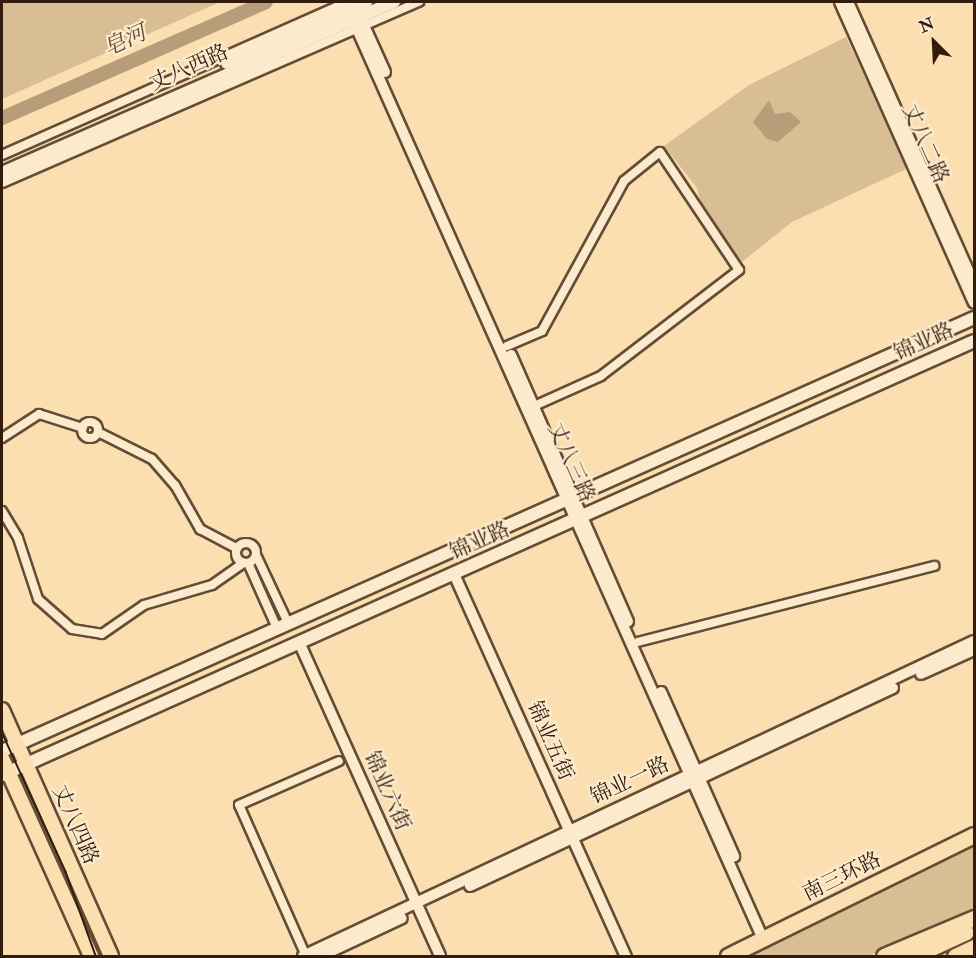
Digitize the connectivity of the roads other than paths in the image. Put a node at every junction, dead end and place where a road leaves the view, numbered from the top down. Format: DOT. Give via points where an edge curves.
graph roads {
  1 [pos="394,2"];
  2 [pos="419,2"];
  3 [pos="840,2"];
  4 [pos="848,2"];
  5 [pos="355,12"];
  6 [pos="2,155"];
  7 [pos="2,164"];
  8 [pos="2,173"];
  9 [pos="2,183"];
  10 [pos="975,284"];
  11 [pos="975,303"];
  12 [pos="975,318"];
  13 [pos="975,341"];
  14 [pos="507,346"];
  15 [pos="534,406"];
  16 [pos="2,438"];
  17 [pos="570,499"];
  18 [pos="2,511"];
  19 [pos="579,518"];
  20 [pos="236,548"];
  21 [pos="256,555"];
  22 [pos="246,563"];
  23 [pos="934,566"];
  24 [pos="454,574"];
  25 [pos="282,625"];
  26 [pos="975,641"];
  27 [pos="299,642"];
  28 [pos="638,642"];
  29 [pos="975,650"];
  30 [pos="2,710"];
  31 [pos="16,744"];
  32 [pos="2,751"];
  33 [pos="2,758"];
  34 [pos="339,761"];
  35 [pos="25,765"];
  36 [pos="5,774"];
  37 [pos="695,777"];
  38 [pos="570,834"];
  39 [pos="975,835"];
  40 [pos="418,907"];
  41 [pos="975,918"];
  42 [pos="975,928"];
  43 [pos="766,937"];
  44 [pos="975,947"];
  45 [pos="975,953"];
  46 [pos="305,956"];
  47 [pos="91,957"];
  48 [pos="111,957"];
  49 [pos="321,957"];
  50 [pos="440,957"];
  51 [pos="626,957"];
  52 [pos="728,957"];
  53 [pos="884,957"];
  54 [pos="915,957"];
  55 [pos="955,957"];
  56 [pos="968,957"];
  1 -- 5 [label="main road, 丈八西路"];
  2 -- 5 [label="street"];
  3 -- 11 [label="street, 丈八二路"];
  4 -- 10 [label="street, 丈八二路"];
  5 -- 6 [label="street"];
  5 -- 7 [label="main road, 丈八西路"];
  5 -- 8 [label="main road, 丈八西路"];
  5 -- 9 [label="street"];
  5 -- 14 [label="street, 丈八三路"];
  5 -- 17 [label="street, 丈八三路"];
  12 -- 17 [label="main road, 锦业路"];
  13 -- 19 [label="main road, 锦业路"];
  14 -- 15 [label="street, 丈八三路"];
  14 -- 15 [label="street" via="542,331 624,181 660,152 739,270 601,376"];
  15 -- 17 [label="street, 丈八三路"];
  16 -- 20 [label="street" via="39,414 83,428 88,438 98,432 152,459 171,478 200,529"];
  17 -- 19 [label="street, 丈八三路"];
  17 -- 25 [label="main road, 锦业路"];
  18 -- 22 [label="street" via="18,538 38,599 72,629 102,633 144,605 212,585"];
  19 -- 24 [label="main road, 锦业路"];
  19 -- 28 [label="street, 丈八三路"];
  19 -- 37 [label="street, 丈八三路"];
  20 -- 21 [label="street" via="248,543"];
  20 -- 22 [label="street"];
  21 -- 22 [label="street"];
  21 -- 25 [label="street"];
  22 -- 25 [label="street"];
  23 -- 28 [label="street"];
  24 -- 27 [label="main road, 锦业路"];
  24 -- 38 [label="street, 锦业五街"];
  25 -- 31 [label="main road, 锦业路"];
  26 -- 37 [label="street, 锦业一路"];
  27 -- 35 [label="main road, 锦业路"];
  27 -- 40 [label="street, 锦业六街"];
  28 -- 37 [label="street, 丈八三路"];
  29 -- 37 [label="street, 锦业一路"];
  30 -- 31 [label="main road, 丈八四路"];
  31 -- 32 [label="main road, 锦业路"];
  31 -- 35 [label="main road, 丈八四路"];
  33 -- 36 [label="main road, 丈八四路"];
  34 -- 46 [label="street" via="239,804"];
  35 -- 36 [label="main road, 锦业路"];
  35 -- 48 [label="main road, 丈八四路"];
  36 -- 47 [label="main road, 丈八四路"];
  37 -- 38 [label="street, 锦业一路"];
  37 -- 43 [label="street, 丈八三路"];
  38 -- 40 [label="street, 锦业一路"];
  38 -- 51 [label="street, 锦业五街"];
  39 -- 43 [label="highway, 南三环路"];
  40 -- 46 [label="street, 锦业一路"];
  40 -- 49 [label="street, 锦业一路"];
  40 -- 50 [label="street, 锦业六街"];
  41 -- 53 [label="highway"];
  42 -- 54 [label="highway"];
  43 -- 52 [label="highway, 南三环路"];
  44 -- 55 [label="highway"];
  45 -- 56 [label="highway"];
}
